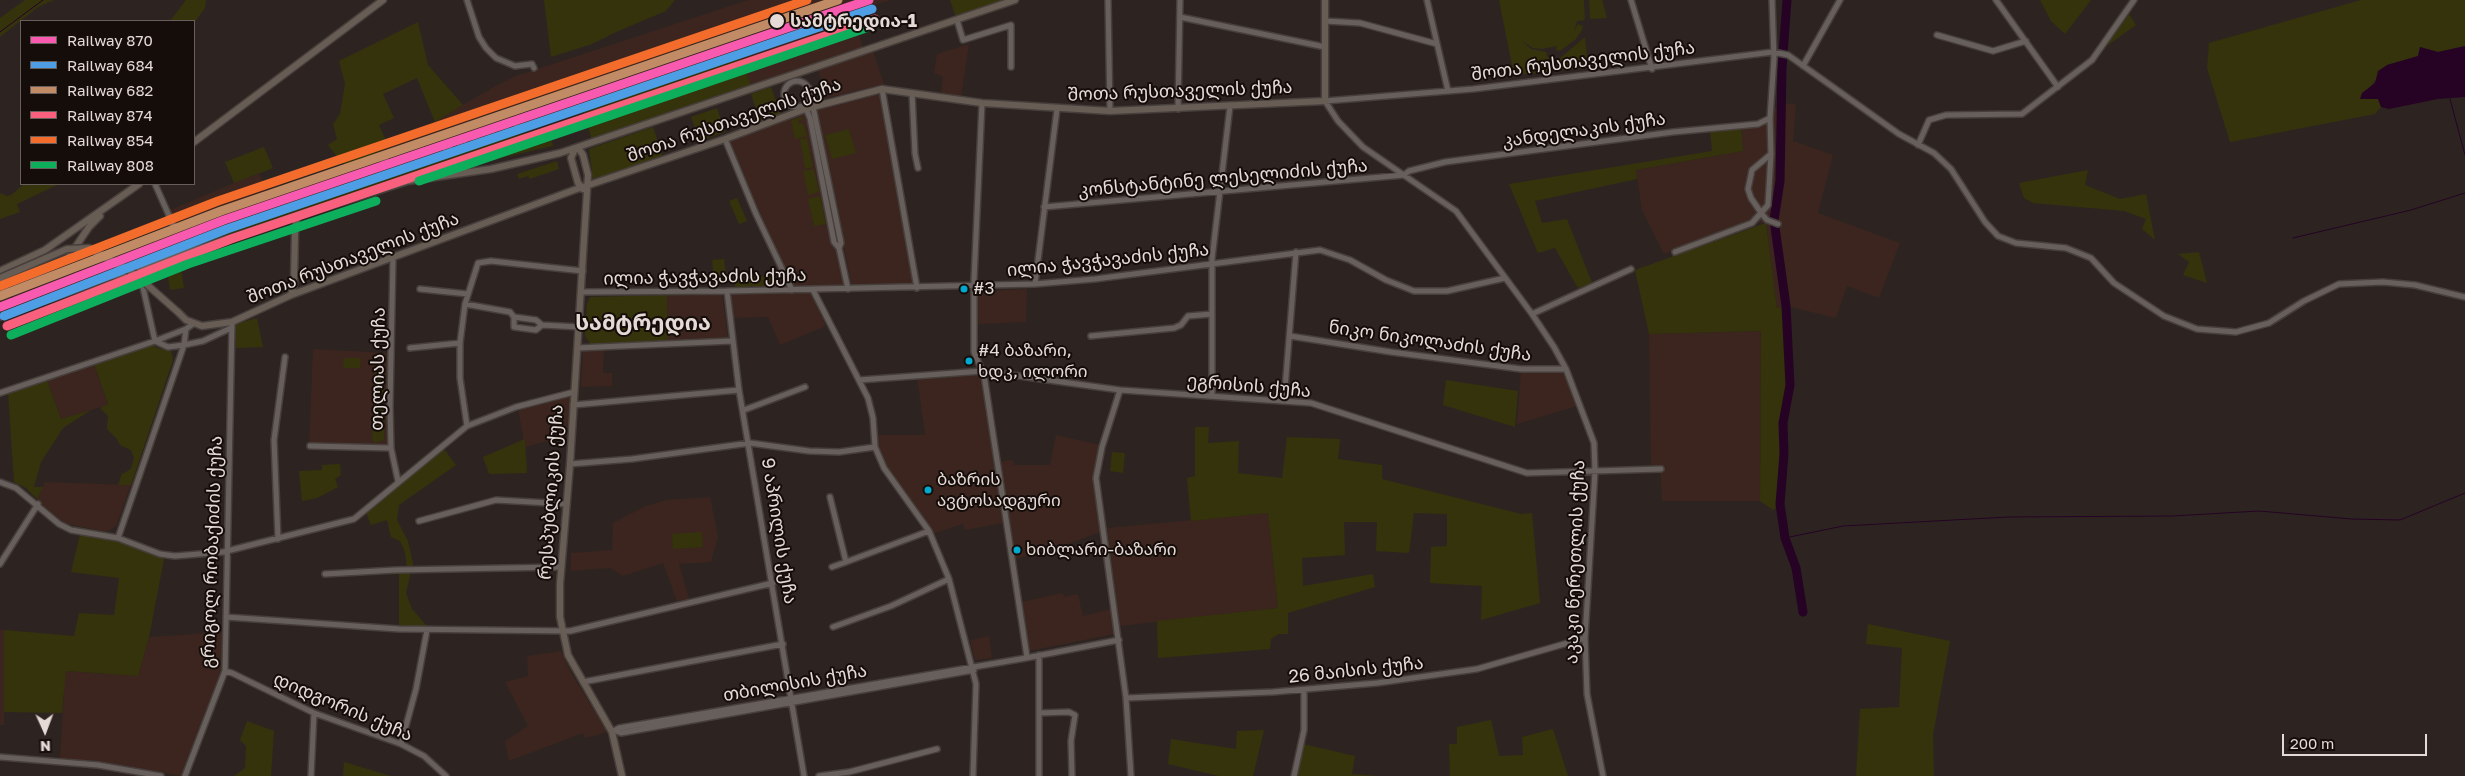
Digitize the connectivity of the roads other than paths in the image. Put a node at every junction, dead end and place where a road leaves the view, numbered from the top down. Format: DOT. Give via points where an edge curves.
graph roads {
  1 [pos="383,0"];
  2 [pos="467,0"];
  3 [pos="1015,0"];
  4 [pos="1108,0"];
  5 [pos="1180,0"];
  6 [pos="1325,0"];
  7 [pos="1426,0"];
  8 [pos="1631,0"];
  9 [pos="1772,0"];
  10 [pos="1840,0"];
  11 [pos="1996,0"];
  12 [pos="2133,0"];
  13 [pos="1180,17"];
  14 [pos="957,20"];
  15 [pos="1325,21"];
  16 [pos="1937,35"];
  17 [pos="2026,41"];
  18 [pos="1437,44"];
  19 [pos="1325,48"];
  20 [pos="1773,52"];
  21 [pos="1803,66"];
  22 [pos="1011,67"];
  23 [pos="534,68"];
  24 [pos="1652,69"];
  25 [pos="794,75"];
  26 [pos="787,78"];
  27 [pos="800,82"];
  28 [pos="2058,86"];
  29 [pos="786,88"];
  30 [pos="882,89"];
  31 [pos="1448,92"];
  32 [pos="912,93"];
  33 [pos="809,99"];
  34 [pos="1326,101"];
  35 [pos="982,103"];
  36 [pos="1230,106"];
  37 [pos="796,107"];
  38 [pos="813,107"];
  39 [pos="805,109"];
  40 [pos="1057,109"];
  41 [pos="1178,109"];
  42 [pos="1110,111"];
  43 [pos="1770,118"];
  44 [pos="725,139"];
  45 [pos="195,141"];
  46 [pos="1918,145"];
  47 [pos="575,149"];
  48 [pos="1771,154"];
  49 [pos="918,168"];
  50 [pos="1404,175"];
  51 [pos="596,182"];
  52 [pos="138,185"];
  53 [pos="156,185"];
  54 [pos="581,188"];
  55 [pos="1218,191"];
  56 [pos="585,197"];
  57 [pos="110,206"];
  58 [pos="1044,207"];
  59 [pos="1762,214"];
  60 [pos="297,216"];
  61 [pos="1775,224"];
  62 [pos="175,229"];
  63 [pos="839,248"];
  64 [pos="1296,252"];
  65 [pos="1675,252"];
  66 [pos="393,258"];
  67 [pos="1212,264"];
  68 [pos="149,266"];
  69 [pos="1631,269"];
  70 [pos="0,271"];
  71 [pos="583,271"];
  72 [pos="0,278"];
  73 [pos="1506,278"];
  74 [pos="1035,284"];
  75 [pos="0,286"];
  76 [pos="974,287"];
  77 [pos="917,288"];
  78 [pos="420,289"];
  79 [pos="848,289"];
  80 [pos="792,290"];
  81 [pos="813,290"];
  82 [pos="727,291"];
  83 [pos="582,292"];
  84 [pos="468,294"];
  85 [pos="291,295"];
  86 [pos="2465,297"];
  87 [pos="465,304"];
  88 [pos="1212,314"];
  89 [pos="1532,314"];
  90 [pos="0,317"];
  91 [pos="514,317"];
  92 [pos="193,324"];
  93 [pos="542,324"];
  94 [pos="232,325"];
  95 [pos="580,327"];
  96 [pos="186,329"];
  97 [pos="1091,336"];
  98 [pos="1290,336"];
  99 [pos="155,341"];
  100 [pos="732,341"];
  101 [pos="460,343"];
  102 [pos="184,345"];
  103 [pos="410,348"];
  104 [pos="577,348"];
  105 [pos="286,357"];
  106 [pos="1566,369"];
  107 [pos="983,371"];
  108 [pos="859,380"];
  109 [pos="805,387"];
  110 [pos="739,390"];
  111 [pos="1120,390"];
  112 [pos="574,392"];
  113 [pos="0,393"];
  114 [pos="1212,396"];
  115 [pos="1284,400"];
  116 [pos="573,405"];
  117 [pos="744,410"];
  118 [pos="467,426"];
  119 [pos="750,443"];
  120 [pos="310,446"];
  121 [pos="875,447"];
  122 [pos="391,448"];
  123 [pos="570,464"];
  124 [pos="1661,469"];
  125 [pos="1595,471"];
  126 [pos="398,481"];
  127 [pos="0,482"];
  128 [pos="830,497"];
  129 [pos="38,504"];
  130 [pos="567,504"];
  131 [pos="419,521"];
  132 [pos="929,531"];
  133 [pos="118,538"];
  134 [pos="278,539"];
  135 [pos="227,551"];
  136 [pos="3,556"];
  137 [pos="846,562"];
  138 [pos="0,564"];
  139 [pos="561,567"];
  140 [pos="832,567"];
  141 [pos="325,574"];
  142 [pos="949,579"];
  143 [pos="773,583"];
  144 [pos="226,617"];
  145 [pos="833,627"];
  146 [pos="562,629"];
  147 [pos="427,630"];
  148 [pos="1585,638"];
  149 [pos="1119,640"];
  150 [pos="783,644"];
  151 [pos="1039,655"];
  152 [pos="1027,657"];
  153 [pos="972,668"];
  154 [pos="224,672"];
  155 [pos="583,682"];
  156 [pos="1304,690"];
  157 [pos="1126,698"];
  158 [pos="792,700"];
  159 [pos="314,713"];
  160 [pos="1040,713"];
  161 [pos="614,732"];
  162 [pos="402,744"];
  163 [pos="937,749"];
  164 [pos="0,757"];
  165 [pos="161,776"];
  166 [pos="185,776"];
  167 [pos="311,776"];
  168 [pos="446,776"];
  169 [pos="622,776"];
  170 [pos="804,776"];
  171 [pos="820,776"];
  172 [pos="973,776"];
  173 [pos="1039,776"];
  174 [pos="1072,776"];
  175 [pos="1130,776"];
  176 [pos="1294,776"];
  177 [pos="1603,776"];
  1 -- 45 [label="main road"];
  2 -- 23 [label="street" via="486,48 496,58 514,66 532,64"];
  3 -- 14 [label="main road"];
  4 -- 42 [label="street"];
  5 -- 13 [label="street"];
  6 -- 15 [label="main road"];
  7 -- 18 [label="street"];
  8 -- 24 [label="street"];
  9 -- 20 [label="street"];
  10 -- 21 [label="street"];
  11 -- 17 [label="street"];
  12 -- 28 [label="street" via="2092,60"];
  13 -- 19 [label="street"];
  13 -- 41 [label="street"];
  14 -- 22 [label="street" via="963,40 1011,25"];
  14 -- 25 [label="main road"];
  15 -- 18 [label="street" via="1360,23"];
  15 -- 19 [label="main road"];
  16 -- 17 [label="street" via="1993,51"];
  17 -- 28 [label="street"];
  18 -- 31 [label="street"];
  19 -- 34 [label="main road"];
  20 -- 21 [label="street"];
  20 -- 24 [label="street, შოთა რუსთაველის ქუჩა"];
  20 -- 43 [label="street"];
  21 -- 46 [label="street"];
  24 -- 31 [label="street, შოთა რუსთაველის ქუჩა"];
  25 -- 26 [label="main road"];
  25 -- 27 [label="street"];
  26 -- 29 [label="street"];
  26 -- 47 [label="main road"];
  27 -- 29 [label="street" via="790,83"];
  27 -- 33 [label="street" via="808,87"];
  28 -- 46 [label="street" via="2022,114 1946,115 1928,120"];
  29 -- 37 [label="street" via="786,101"];
  30 -- 32 [label="main road, შოთა რუსთაველის ქუჩა"];
  30 -- 38 [label="main road, შოთა რუსთაველის ქუჩა"];
  30 -- 77 [label="street"];
  31 -- 34 [label="street, შოთა რუსთაველის ქუჩა"];
  32 -- 35 [label="main road, შოთა რუსთაველის ქუჩა"];
  32 -- 49 [label="street"];
  33 -- 37 [label="street"];
  33 -- 38 [label="street"];
  34 -- 36 [label="main road, შოთა რუსთაველის ქუჩა"];
  34 -- 50 [label="street, აკაკი წერეთლის ქუჩა" via="1338,121 1363,146"];
  35 -- 40 [label="main road, შოთა რუსთაველის ქუჩა"];
  35 -- 76 [label="street"];
  36 -- 41 [label="main road, შოთა რუსთაველის ქუჩა"];
  36 -- 55 [label="street"];
  37 -- 39 [label="street"];
  38 -- 39 [label="main road, შოთა რუსთაველის ქუჩა"];
  38 -- 63 [label="street" via="841,243"];
  39 -- 44 [label="main road, შოთა რუსთაველის ქუჩა"];
  39 -- 63 [label="street" via="810,118 834,242"];
  40 -- 42 [label="main road, შოთა რუსთაველის ქუჩა"];
  40 -- 58 [label="street"];
  41 -- 42 [label="main road, შოთა რუსთაველის ქუჩა"];
  43 -- 48 [label="street"];
  43 -- 50 [label="street, კანდელაკის ქუჩა" via="1758,124 1445,162"];
  44 -- 51 [label="main road, შოთა რუსთაველის ქუჩა"];
  44 -- 80 [label="street"];
  46 -- 86 [label="street" via="1934,153 1951,169 1985,222 1998,236 2016,243 2066,248 2091,258 2114,283 2164,316 2197,329 2236,332 2269,323 2339,284 2383,282 2416,285"];
  47 -- 54 [label="main road" via="571,158"];
  47 -- 54 [label="main road, რესპუბლიკის ქუჩა" via="583,154 588,174"];
  47 -- 60 [label="main road" via="491,169 408,181"];
  48 -- 59 [label="street" via="1768,205"];
  48 -- 59 [label="street" via="1752,170 1748,183 1751,198"];
  50 -- 55 [label="street, კონსტანტინე ლესელიძის ქუჩა"];
  50 -- 73 [label="street, აკაკი წერეთლის ქუჩა" via="1456,211"];
  51 -- 54 [label="main road, შოთა რუსთაველის ქუჩა"];
  51 -- 56 [label="main road"];
  52 -- 57 [label="main road"];
  53 -- 62 [label="street"];
  54 -- 56 [label="main road, რესპუბლიკის ქუჩა"];
  54 -- 56 [label="main road"];
  54 -- 66 [label="main road, შოთა რუსთაველის ქუჩა"];
  55 -- 58 [label="street, კონსტანტინე ლესელიძის ქუჩა"];
  55 -- 67 [label="street"];
  56 -- 71 [label="main road, რესპუბლიკის ქუჩა"];
  57 -- 70 [label="main road" via="46,250"];
  57 -- 75 [label="main road" via="89,228 68,258 36,274"];
  58 -- 74 [label="street"];
  59 -- 61 [label="street"];
  59 -- 65 [label="street" via="1752,223"];
  60 -- 68 [label="street"];
  60 -- 85 [label="main road"];
  63 -- 79 [label="street"];
  64 -- 67 [label="street, ილია ჭავჭავაძის ქუჩა"];
  64 -- 73 [label="street, ილია ჭავჭავაძის ქუჩა" via="1320,250 1350,260 1414,291 1447,291"];
  64 -- 98 [label="street"];
  66 -- 85 [label="main road, შოთა რუსთაველის ქუჩა"];
  66 -- 122 [label="street, თელიას ქუჩა"];
  67 -- 74 [label="street, ილია ჭავჭავაძის ქუჩა"];
  67 -- 88 [label="street"];
  68 -- 90 [label="street"];
  68 -- 99 [label="street" via="142,283"];
  69 -- 89 [label="street"];
  71 -- 83 [label="main road, რესპუბლიკის ქუჩა"];
  71 -- 84 [label="street" via="482,261 478,263"];
  72 -- 92 [label="main road, bridge" via="67,249 89,248 135,274"];
  73 -- 89 [label="street, აკაკი წერეთლის ქუჩა"];
  74 -- 76 [label="street, ილია ჭავჭავაძის ქუჩა"];
  76 -- 77 [label="street, ილია ჭავჭავაძის ქუჩა"];
  76 -- 107 [label="street" via="974,352"];
  77 -- 79 [label="street, ილია ჭავჭავაძის ქუჩა"];
  78 -- 84 [label="street"];
  79 -- 81 [label="street, ილია ჭავჭავაძის ქუჩა"];
  80 -- 81 [label="street, ილია ჭავჭავაძის ქუჩა"];
  80 -- 82 [label="street, ილია ჭავჭავაძის ქუჩა"];
  81 -- 108 [label="street"];
  82 -- 83 [label="street, ილია ჭავჭავაძის ქუჩა"];
  82 -- 100 [label="street, 9 აპრილის ქუჩა"];
  83 -- 95 [label="main road, რესპუბლიკის ქუჩა"];
  84 -- 87 [label="street"];
  85 -- 94 [label="main road, შოთა რუსთაველის ქუჩა"];
  87 -- 91 [label="street" via="510,312"];
  87 -- 101 [label="street"];
  88 -- 97 [label="street" via="1188,316 1174,328"];
  88 -- 114 [label="street"];
  89 -- 106 [label="street, აკაკი წერეთლის ქუჩა"];
  91 -- 93 [label="street"];
  91 -- 93 [label="street" via="514,327 536,330"];
  92 -- 94 [label="main road, შოთა რუსთაველის ქუჩა"];
  92 -- 96 [label="street"];
  93 -- 95 [label="street"];
  94 -- 102 [label="street" via="203,341"];
  94 -- 135 [label="street, გრიგოლ რობაქიძის ქუჩა"];
  95 -- 104 [label="main road, რესპუბლიკის ქუჩა"];
  96 -- 99 [label="street"];
  96 -- 102 [label="street"];
  98 -- 106 [label="street, ნიკო ნიკოლაძის ქუჩა" via="1521,369"];
  98 -- 115 [label="street"];
  99 -- 102 [label="street" via="168,346"];
  99 -- 113 [label="street"];
  100 -- 104 [label="street"];
  100 -- 110 [label="street, 9 აპრილის ქუჩა"];
  101 -- 103 [label="street"];
  101 -- 118 [label="street" via="460,378"];
  102 -- 133 [label="street"];
  104 -- 112 [label="main road, რესპუბლიკის ქუჩა"];
  105 -- 134 [label="street" via="274,440"];
  106 -- 125 [label="street, აკაკი წერეთლის ქუჩა" via="1594,443"];
  107 -- 108 [label="street, ეგრისის ქუჩა"];
  107 -- 111 [label="street, ეგრისის ქუჩა"];
  107 -- 152 [label="street"];
  108 -- 121 [label="street" via="870,405"];
  109 -- 117 [label="street"];
  110 -- 116 [label="street"];
  110 -- 117 [label="street, 9 აპრილის ქუჩა"];
  111 -- 114 [label="street, ეგრისის ქუჩა"];
  111 -- 149 [label="street" via="1096,478"];
  112 -- 116 [label="main road, რესპუბლიკის ქუჩა"];
  112 -- 118 [label="street" via="516,407"];
  114 -- 115 [label="street, ეგრისის ქუჩა"];
  115 -- 125 [label="street, ეგრისის ქუჩა" via="1311,403 1527,472"];
  116 -- 123 [label="main road, რესპუბლიკის ქუჩა"];
  117 -- 119 [label="street, 9 აპრილის ქუჩა"];
  118 -- 126 [label="street"];
  119 -- 121 [label="street" via="839,452"];
  119 -- 123 [label="street"];
  119 -- 143 [label="street, 9 აპრილის ქუჩა"];
  120 -- 122 [label="street"];
  121 -- 132 [label="street" via="884,468"];
  122 -- 126 [label="street, თელიას ქუჩა"];
  123 -- 130 [label="main road, რესპუბლიკის ქუჩა"];
  124 -- 125 [label="street, ეგრისის ქუჩა"];
  125 -- 148 [label="street, აკაკი წერეთლის ქუჩა"];
  126 -- 134 [label="street" via="354,519"];
  127 -- 129 [label="street" via="16,488"];
  128 -- 137 [label="street"];
  129 -- 133 [label="street" via="59,524 71,530"];
  129 -- 136 [label="street"];
  130 -- 131 [label="street" via="496,500"];
  130 -- 139 [label="main road, რესპუბლიკის ქუჩა"];
  132 -- 137 [label="street"];
  132 -- 142 [label="street"];
  133 -- 135 [label="street" via="160,554 175,556"];
  134 -- 135 [label="street"];
  135 -- 144 [label="street, გრიგოლ რობაქიძის ქუჩა"];
  136 -- 138 [label="street"];
  137 -- 140 [label="street"];
  139 -- 141 [label="street"];
  139 -- 146 [label="main road, რესპუბლიკის ქუჩა" via="559,601"];
  142 -- 145 [label="street" via="891,606"];
  142 -- 153 [label="street"];
  143 -- 146 [label="street" via="570,631"];
  143 -- 150 [label="street, 9 აპრილის ქუჩა"];
  144 -- 147 [label="street"];
  144 -- 154 [label="street, გრიგოლ რობაქიძის ქუჩა"];
  146 -- 147 [label="street"];
  146 -- 155 [label="main road, რესპუბლიკის ქუჩა" via="568,655"];
  147 -- 162 [label="street"];
  148 -- 156 [label="street, 26 მაისის ქუჩა" via="1477,669 1377,684"];
  148 -- 177 [label="street, აკაკი წერეთლის ქუჩა" via="1587,694"];
  149 -- 151 [label="street, თბილისის ქუჩა"];
  149 -- 157 [label="street"];
  150 -- 155 [label="street"];
  150 -- 158 [label="street, 9 აპრილის ქუჩა"];
  151 -- 152 [label="street, თბილისის ქუჩა"];
  151 -- 160 [label="street"];
  152 -- 153 [label="street, თბილისის ქუჩა"];
  153 -- 158 [label="street, თბილისის ქუჩა"];
  153 -- 172 [label="street" via="977,711"];
  154 -- 159 [label="street, დიდგორის ქუჩა"];
  154 -- 166 [label="street, გრიგოლ რობაქიძის ქუჩა"];
  155 -- 161 [label="main road, რესპუბლიკის ქუჩა"];
  156 -- 157 [label="street, 26 მაისის ქუჩა"];
  156 -- 176 [label="street" via="1304,730"];
  157 -- 175 [label="street"];
  158 -- 161 [label="street, თბილისის ქუჩა" via="619,728"];
  158 -- 170 [label="street, 9 აპრილის ქუჩა"];
  159 -- 162 [label="street, დიდგორის ქუჩა"];
  159 -- 167 [label="street"];
  160 -- 173 [label="street"];
  160 -- 174 [label="street" via="1069,712 1075,715 1071,741"];
  161 -- 169 [label="main road, რესპუბლიკის ქუჩა"];
  162 -- 168 [label="street, დიდგორის ქუჩა" via="424,756"];
  163 -- 171 [label="street" via="849,772"];
  164 -- 165 [label="street" via="98,765"];
}
